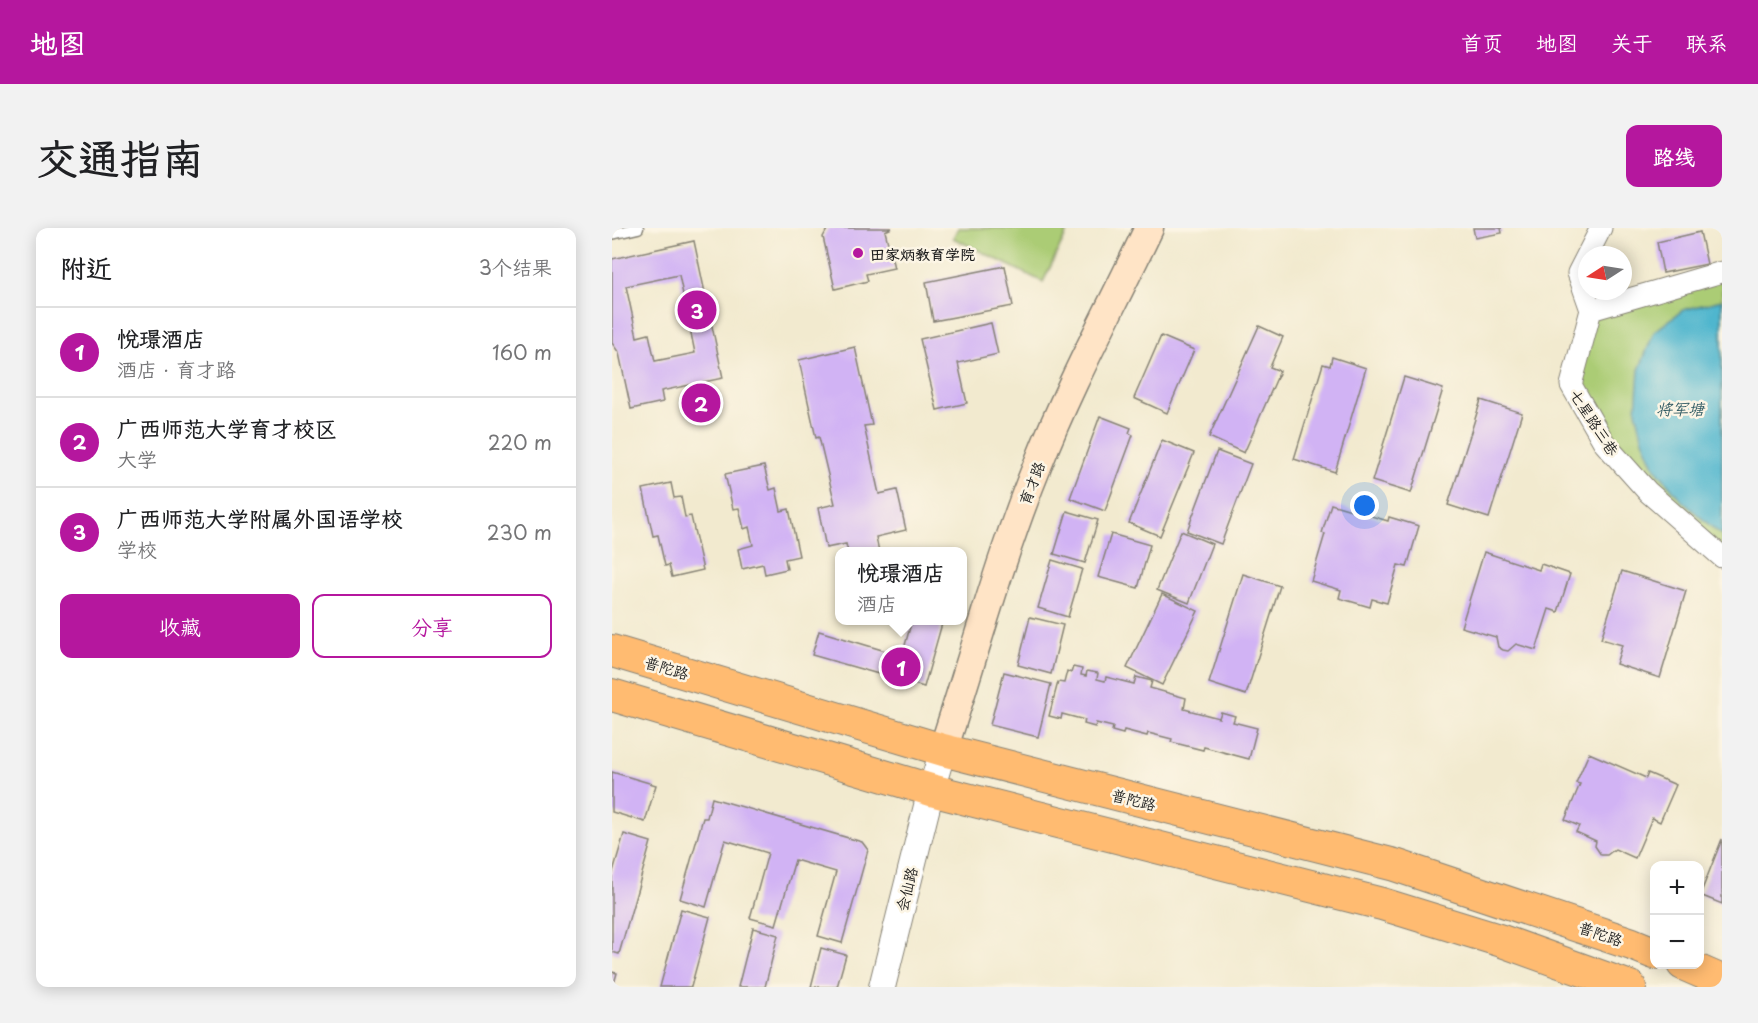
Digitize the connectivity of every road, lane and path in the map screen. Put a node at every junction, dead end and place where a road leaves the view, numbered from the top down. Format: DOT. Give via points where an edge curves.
graph roads {
  1 [pos="638,228"];
  2 [pos="1149,228"];
  3 [pos="1601,228"];
  4 [pos="612,234"];
  5 [pos="1722,272"];
  6 [pos="1591,310"];
  7 [pos="1722,557"];
  8 [pos="612,651"];
  9 [pos="612,695"];
  10 [pos="943,750"];
  11 [pos="931,790"];
  12 [pos="1650,951"];
  13 [pos="1694,969"];
  14 [pos="1722,981"];
  15 [pos="882,987"];
  16 [pos="1630,987"];
  1 -- 4 [label="lane"];
  2 -- 10 [label="main road, 育才路" via="1038,464"];
  3 -- 6 [label="street" via="1578,273"];
  5 -- 6 [label="street"];
  6 -- 7 [label="street, 七星路三巷" via="1571,385 1605,444 1648,492"];
  8 -- 10 [label="main road, 普陀路"];
  9 -- 11 [label="main road"];
  10 -- 11 [label="street, 会仙路"];
  10 -- 12 [label="main road, 普陀路" via="1395,865"];
  11 -- 15 [label="street, 会仙路"];
  11 -- 16 [label="main road" via="1382,904"];
  13 -- 14 [label="main road"];
}
